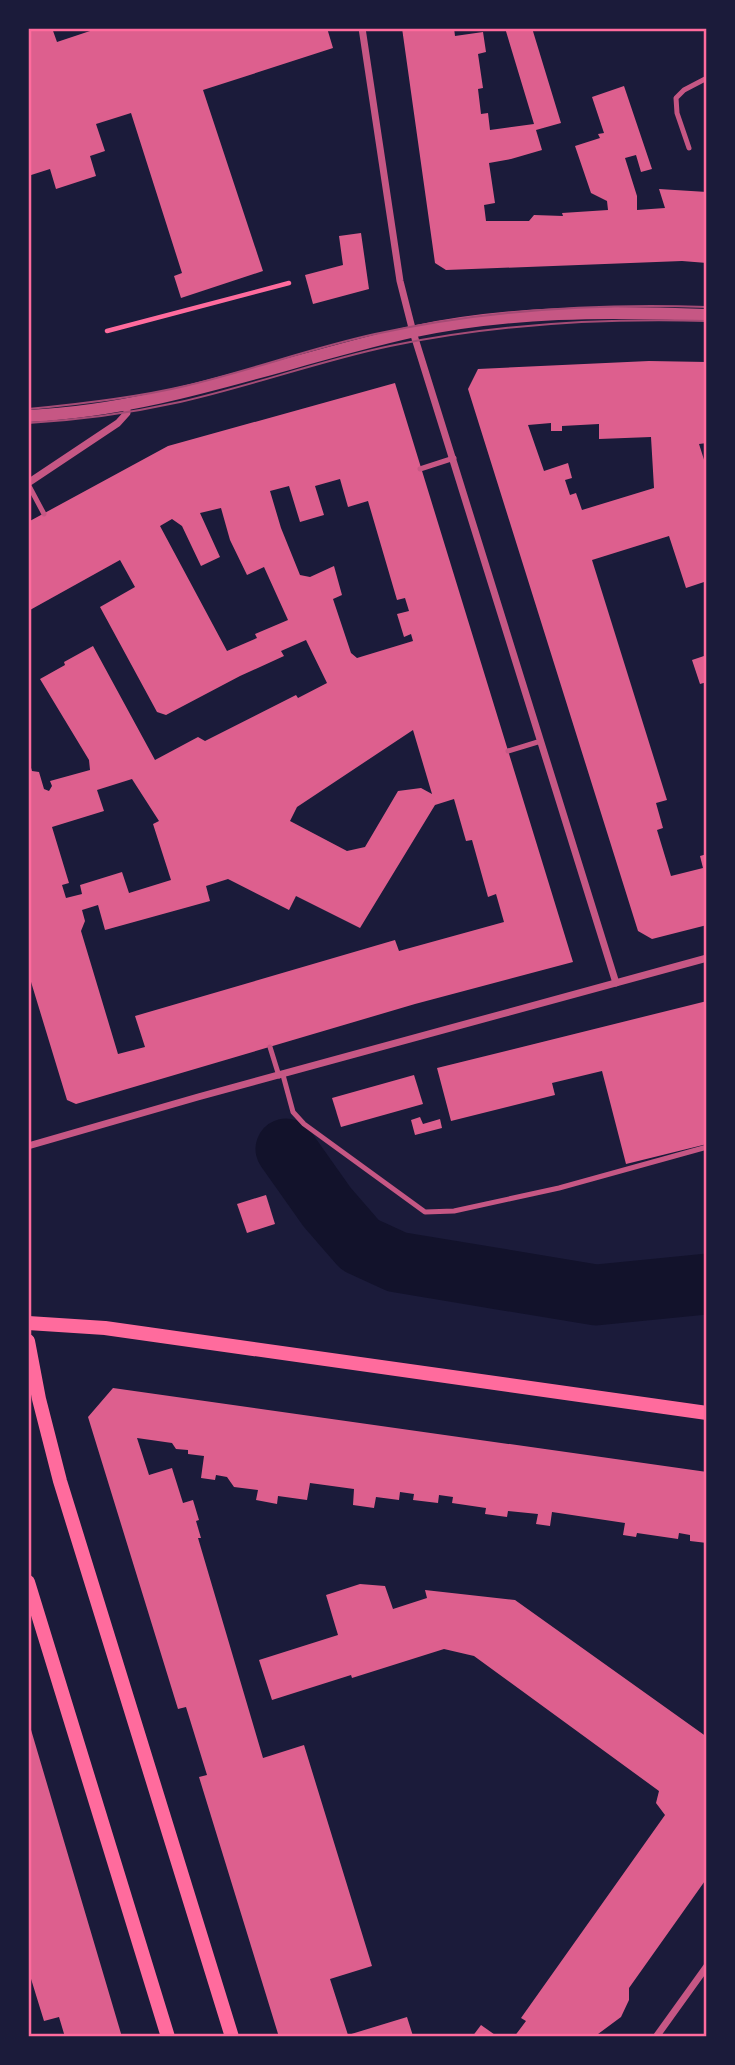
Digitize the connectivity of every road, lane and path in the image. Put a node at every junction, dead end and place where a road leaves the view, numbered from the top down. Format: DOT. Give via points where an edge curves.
graph roads {
  1 [pos="362,28"];
  2 [pos="707,78"];
  3 [pos="689,148"];
  4 [pos="289,283"];
  5 [pos="707,315"];
  6 [pos="107,331"];
  7 [pos="413,332"];
  8 [pos="127,405"];
  9 [pos="28,416"];
  10 [pos="454,458"];
  11 [pos="420,469"];
  12 [pos="28,484"];
  13 [pos="44,514"];
  14 [pos="541,741"];
  15 [pos="508,751"];
  16 [pos="707,958"];
  17 [pos="616,983"];
  18 [pos="270,1047"];
  19 [pos="281,1075"];
  20 [pos="28,1146"];
  21 [pos="707,1147"];
  22 [pos="28,1323"];
  23 [pos="28,1341"];
  24 [pos="707,1413"];
  25 [pos="28,1582"];
  26 [pos="707,1966"];
  27 [pos="168,2037"];
  28 [pos="232,2037"];
  29 [pos="656,2037"];
  1 -- 7 [label="street" via="400,281"];
  2 -- 3 [label="lane" via="676,98"];
  4 -- 6 [label="path"];
  5 -- 7 [label="street" via="580,313 496,319"];
  7 -- 8 [label="street" via="177,396"];
  7 -- 10 [label="street"];
  8 -- 9 [label="street"];
  8 -- 12 [label="street" via="127,413 118,423"];
  10 -- 11 [label="lane"];
  10 -- 14 [label="street"];
  12 -- 13 [label="lane"];
  14 -- 15 [label="lane"];
  14 -- 17 [label="street"];
  16 -- 17 [label="street"];
  17 -- 19 [label="street"];
  18 -- 19 [label="lane"];
  19 -- 20 [label="street"];
  19 -- 21 [label="lane" via="293,1112 304,1124 425,1212 454,1211 559,1188"];
  22 -- 24 [label="main road" via="104,1328"];
  23 -- 28 [label="main road" via="60,1481"];
  25 -- 27 [label="main road"];
  26 -- 29 [label="street"];
}
